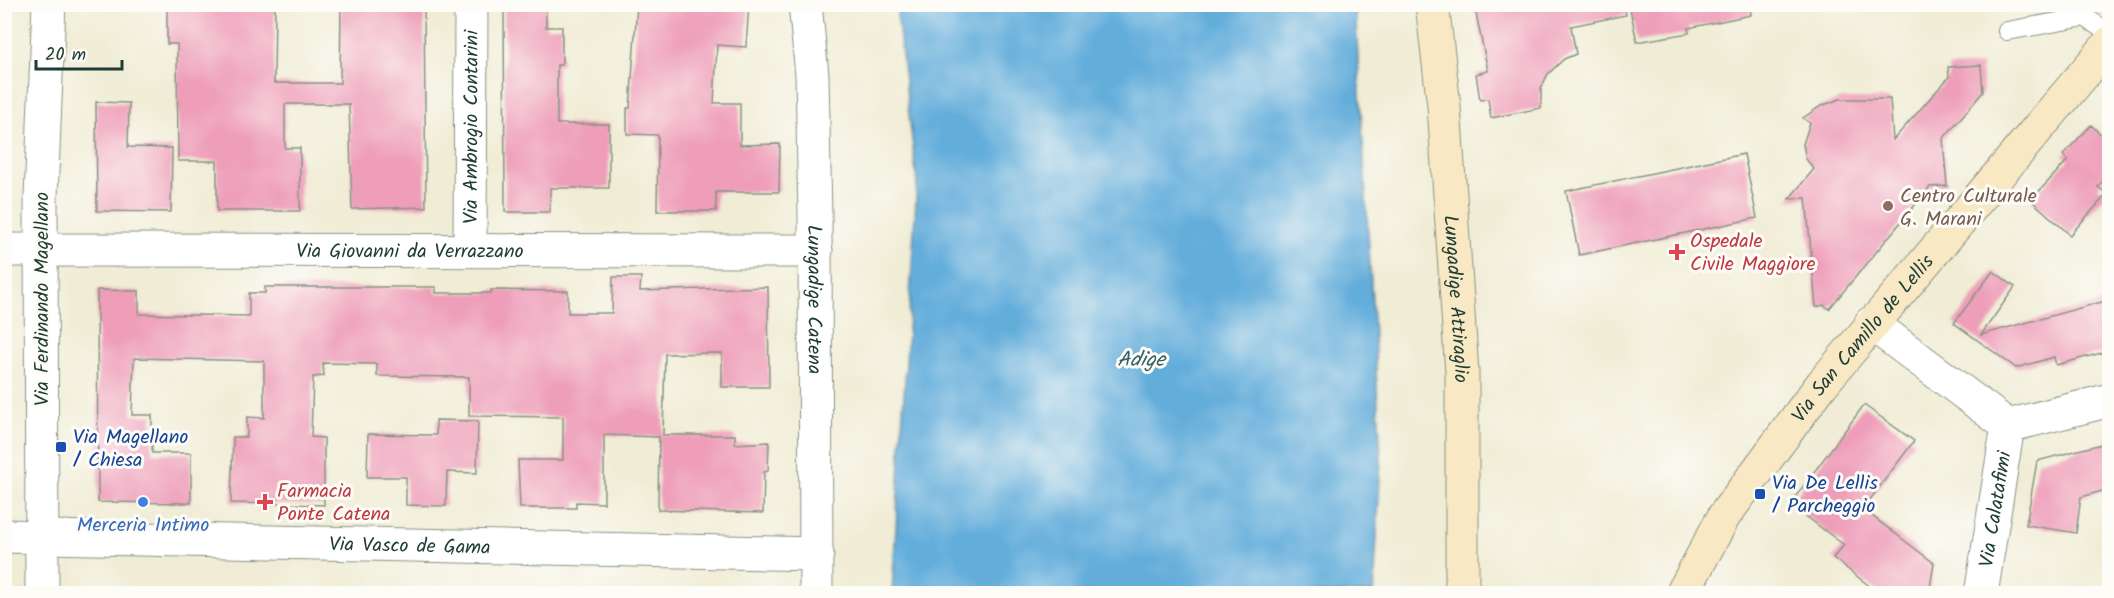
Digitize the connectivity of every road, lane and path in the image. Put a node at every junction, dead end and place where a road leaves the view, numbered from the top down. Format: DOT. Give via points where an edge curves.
graph roads {
  1 [pos="49,4"];
  2 [pos="471,4"];
  3 [pos="805,4"];
  4 [pos="1432,4"];
  5 [pos="2007,31"];
  6 [pos="2109,34"];
  7 [pos="2109,43"];
  8 [pos="470,249"];
  9 [pos="4,250"];
  10 [pos="41,250"];
  11 [pos="816,251"];
  12 [pos="1871,323"];
  13 [pos="2109,400"];
  14 [pos="2008,426"];
  15 [pos="4,536"];
  16 [pos="42,536"];
  17 [pos="817,554"];
  18 [pos="42,594"];
  19 [pos="816,594"];
  20 [pos="1462,594"];
  21 [pos="1682,594"];
  22 [pos="1981,594"];
  1 -- 10 [label="street, Via Ferdinando Magellano"];
  2 -- 8 [label="street, Via Ambrogio Contarini"];
  3 -- 11 [label="street, Lungadige Catena" via="812,75"];
  4 -- 20 [label="street, Lungadige Attiraglio" via="1444,106 1462,373"];
  5 -- 6 [label="lane" via="2085,17"];
  7 -- 12 [label="street, Via San Camillo de Lellis"];
  8 -- 10 [label="street, Via Giovanni da Verrazzano"];
  8 -- 11 [label="street, Via Giovanni da Verrazzano"];
  9 -- 10 [label="street, Via Giovanni da Verrazzano"];
  10 -- 16 [label="street, Via Ferdinando Magellano"];
  11 -- 17 [label="street, Lungadige Catena"];
  12 -- 14 [label="street"];
  12 -- 21 [label="street, Via San Camillo de Lellis" via="1724,516"];
  13 -- 14 [label="street"];
  14 -- 22 [label="street, Via Calatafimi"];
  15 -- 16 [label="street, Via Vasco de Gama"];
  16 -- 17 [label="street, Via Vasco de Gama"];
  16 -- 18 [label="street, Via Ferdinando Magellano"];
  17 -- 19 [label="street, Lungadige Catena"];
}
